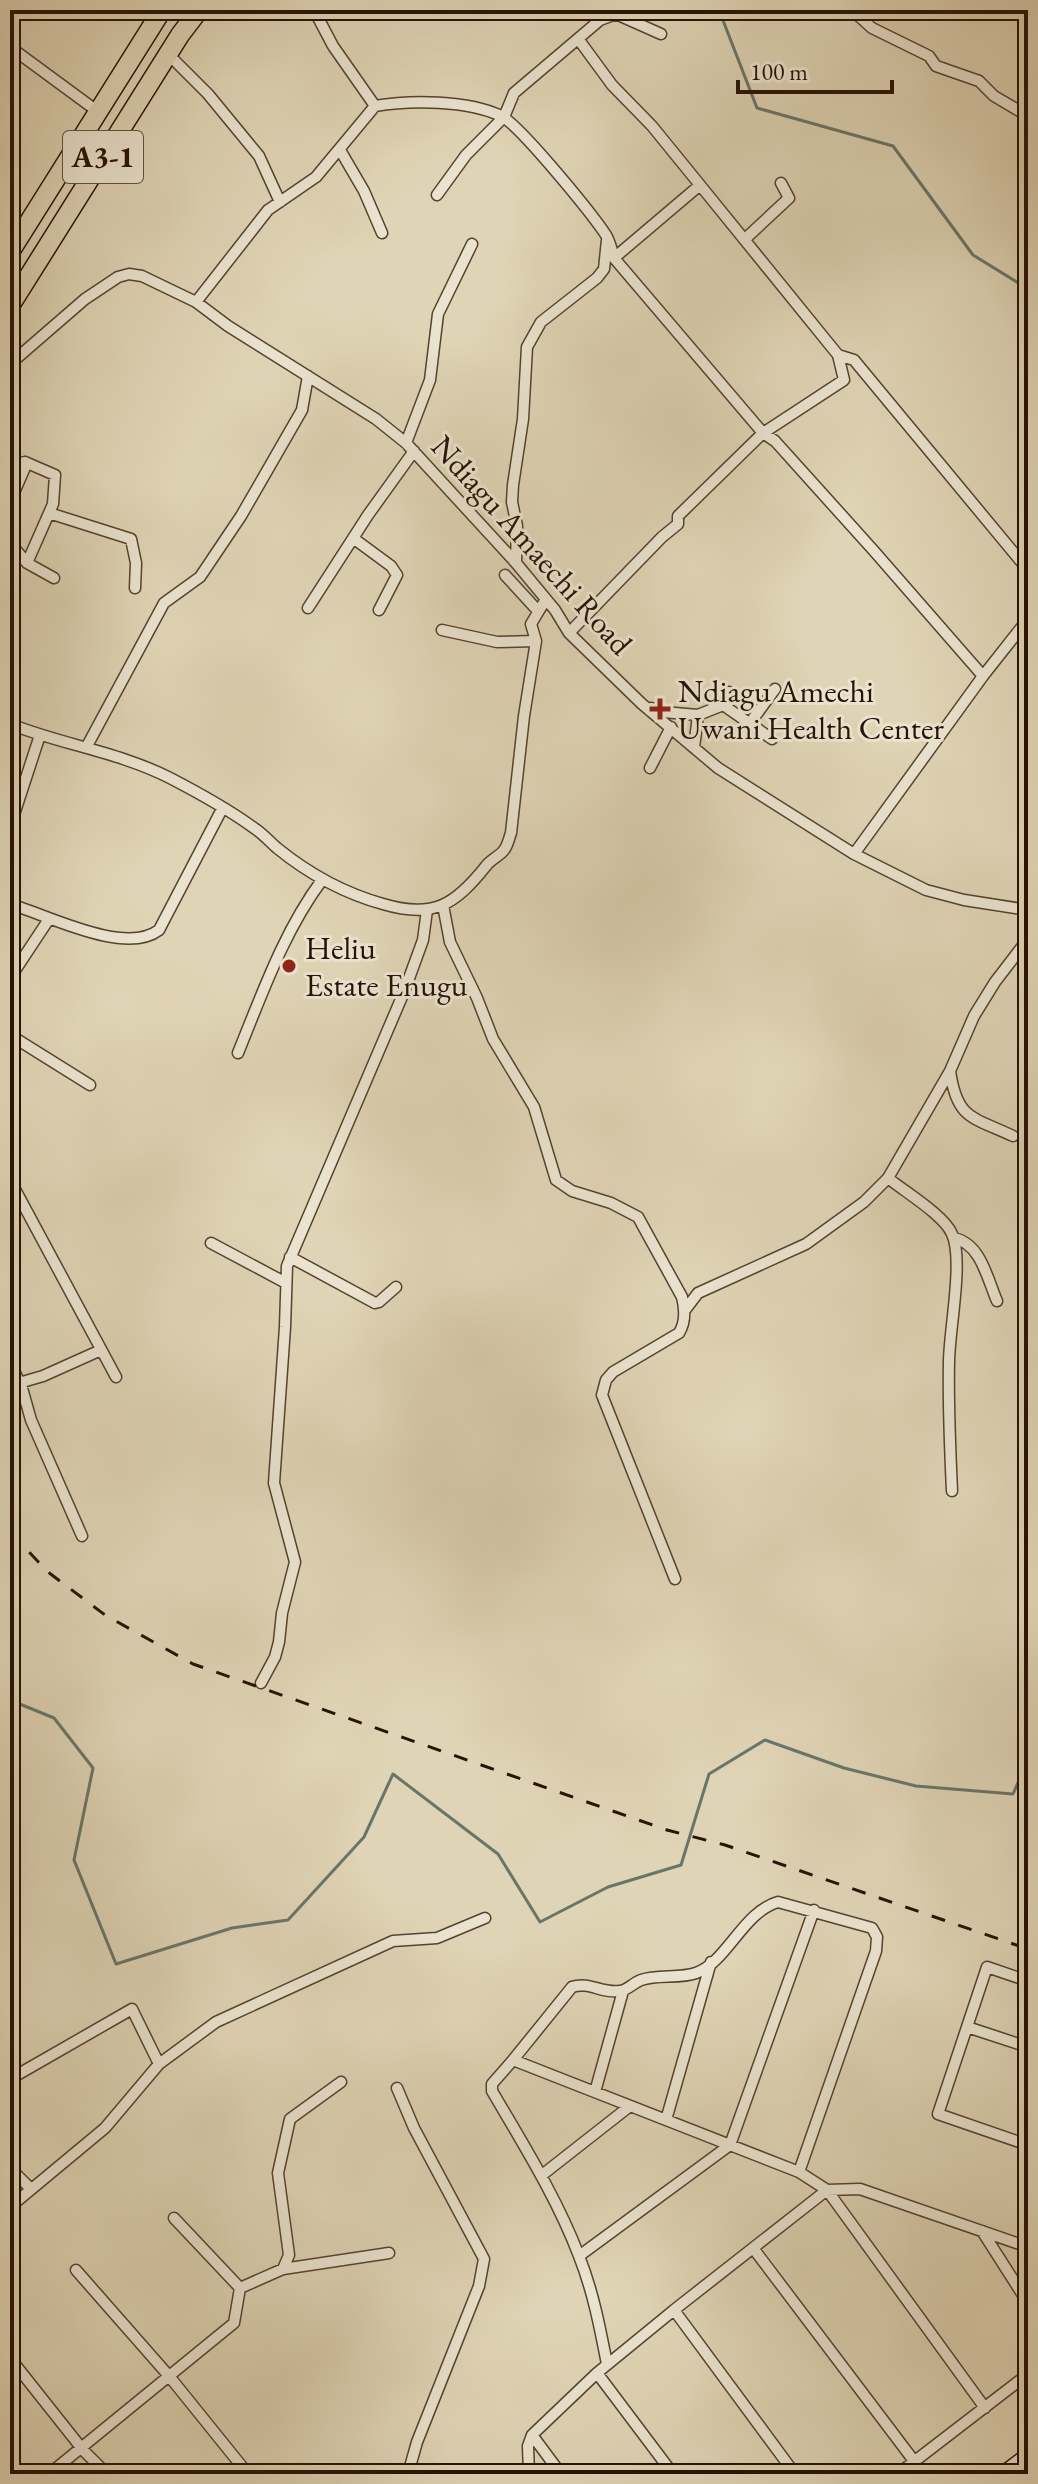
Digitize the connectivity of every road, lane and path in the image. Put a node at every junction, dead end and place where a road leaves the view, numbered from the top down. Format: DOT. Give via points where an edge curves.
graph roads {
  1 [pos="199,10"];
  2 [pos="314,10"];
  3 [pos="852,10"];
  4 [pos="159,15"];
  5 [pos="661,34"];
  6 [pos="180,35"];
  7 [pos="579,40"];
  8 [pos="10,47"];
  9 [pos="168,54"];
  10 [pos="375,106"];
  11 [pos="97,111"];
  12 [pos="1028,116"];
  13 [pos="504,117"];
  14 [pos="340,150"];
  15 [pos="781,183"];
  16 [pos="700,185"];
  17 [pos="437,195"];
  18 [pos="280,202"];
  19 [pos="382,233"];
  20 [pos="608,237"];
  21 [pos="745,239"];
  22 [pos="472,244"];
  23 [pos="10,252"];
  24 [pos="614,258"];
  25 [pos="196,302"];
  26 [pos="10,306"];
  27 [pos="838,355"];
  28 [pos="10,364"];
  29 [pos="308,376"];
  30 [pos="763,433"];
  31 [pos="410,447"];
  32 [pos="25,462"];
  33 [pos="10,465"];
  34 [pos="10,502"];
  35 [pos="49,513"];
  36 [pos="353,538"];
  37 [pos="10,543"];
  38 [pos="27,563"];
  39 [pos="516,563"];
  40 [pos="1028,570"];
  41 [pos="505,575"];
  42 [pos="54,578"];
  43 [pos="135,588"];
  44 [pos="546,599"];
  45 [pos="308,608"];
  46 [pos="379,610"];
  47 [pos="538,611"];
  48 [pos="1028,619"];
  49 [pos="442,630"];
  50 [pos="569,633"];
  51 [pos="536,641"];
  52 [pos="983,676"];
  53 [pos="775,689"];
  54 [pos="729,692"];
  55 [pos="642,704"];
  56 [pos="723,705"];
  57 [pos="698,715"];
  58 [pos="750,723"];
  59 [pos="10,724"];
  60 [pos="671,727"];
  61 [pos="40,735"];
  62 [pos="772,739"];
  63 [pos="87,746"];
  64 [pos="694,748"];
  65 [pos="650,768"];
  66 [pos="222,809"];
  67 [pos="10,827"];
  68 [pos="854,854"];
  69 [pos="322,880"];
  70 [pos="10,904"];
  71 [pos="443,905"];
  72 [pos="427,910"];
  73 [pos="1028,910"];
  74 [pos="49,919"];
  75 [pos="1028,939"];
  76 [pos="10,978"];
  77 [pos="10,1035"];
  78 [pos="238,1053"];
  79 [pos="950,1071"];
  80 [pos="90,1085"];
  81 [pos="1013,1136"];
  82 [pos="888,1178"];
  83 [pos="10,1180"];
  84 [pos="954,1238"];
  85 [pos="211,1243"];
  86 [pos="290,1257"];
  87 [pos="286,1283"];
  88 [pos="396,1287"];
  89 [pos="679,1289"];
  90 [pos="698,1293"];
  91 [pos="997,1301"];
  92 [pos="685,1310"];
  93 [pos="101,1350"];
  94 [pos="10,1362"];
  95 [pos="116,1377"];
  96 [pos="19,1383"];
  97 [pos="952,1491"];
  98 [pos="82,1536"];
  99 [pos="675,1579"];
  100 [pos="261,1683"];
  101 [pos="814,1910"];
  102 [pos="485,1918"];
  103 [pos="711,1962"];
  104 [pos="1028,1981"];
  105 [pos="623,1991"];
  106 [pos="967,2027"];
  107 [pos="1028,2047"];
  108 [pos="513,2060"];
  109 [pos="159,2064"];
  110 [pos="10,2079"];
  111 [pos="341,2082"];
  112 [pos="397,2088"];
  113 [pos="595,2092"];
  114 [pos="630,2106"];
  115 [pos="666,2120"];
  116 [pos="730,2145"];
  117 [pos="1028,2145"];
  118 [pos="10,2168"];
  119 [pos="799,2172"];
  120 [pos="542,2175"];
  121 [pos="30,2188"];
  122 [pos="827,2190"];
  123 [pos="10,2207"];
  124 [pos="174,2218"];
  125 [pos="982,2231"];
  126 [pos="1028,2247"];
  127 [pos="753,2248"];
  128 [pos="389,2253"];
  129 [pos="579,2256"];
  130 [pos="283,2269"];
  131 [pos="76,2270"];
  132 [pos="240,2288"];
  133 [pos="1028,2303"];
  134 [pos="674,2310"];
  135 [pos="10,2358"];
  136 [pos="607,2364"];
  137 [pos="597,2373"];
  138 [pos="1028,2374"];
  139 [pos="169,2376"];
  140 [pos="985,2408"];
  141 [pos="532,2435"];
  142 [pos="80,2447"];
  143 [pos="1028,2455"];
  144 [pos="914,2461"];
  145 [pos="1028,2470"];
  146 [pos="49,2474"];
  147 [pos="107,2474"];
  148 [pos="248,2474"];
  149 [pos="408,2474"];
  150 [pos="529,2474"];
  151 [pos="561,2474"];
  152 [pos="673,2474"];
  153 [pos="795,2474"];
  154 [pos="898,2474"];
  155 [pos="1003,2474"];
  156 [pos="1022,2474"];
  1 -- 6 [label="highway, A3-1"];
  2 -- 10 [label="street"];
  3 -- 12 [label="street" via="872,28 929,56 936,66 979,81"];
  4 -- 6 [label="highway"];
  4 -- 11 [label="highway, A3-1"];
  5 -- 7 [label="street" via="616,14 600,20"];
  6 -- 9 [label="highway, A3-1"];
  7 -- 13 [label="street" via="514,93"];
  7 -- 16 [label="street"];
  8 -- 11 [label="street"];
  9 -- 18 [label="street" via="259,156"];
  9 -- 26 [label="highway, A3-1"];
  10 -- 13 [label="street" via="452,104"];
  10 -- 14 [label="street"];
  11 -- 23 [label="highway, A3-1"];
  13 -- 17 [label="street" via="466,155"];
  13 -- 20 [label="street"];
  14 -- 18 [label="street" via="316,177"];
  14 -- 19 [label="street"];
  15 -- 21 [label="street" via="789,198"];
  16 -- 21 [label="street"];
  16 -- 24 [label="street"];
  18 -- 25 [label="street" via="268,210"];
  20 -- 24 [label="street"];
  20 -- 39 [label="street" via="604,269 541,322 527,347 512,502"];
  21 -- 27 [label="street"];
  22 -- 31 [label="street" via="438,314 430,380"];
  24 -- 30 [label="street"];
  25 -- 28 [label="street, Ndiagu Amaechi Road" via="142,276 118,277"];
  25 -- 29 [label="street, Ndiagu Amaechi Road"];
  27 -- 30 [label="street" via="844,380"];
  27 -- 40 [label="street" via="854,360"];
  29 -- 31 [label="street, Ndiagu Amaechi Road"];
  29 -- 63 [label="street" via="302,410 241,516 200,577 164,603"];
  30 -- 50 [label="street" via="684,508 675,528"];
  30 -- 52 [label="street"];
  31 -- 36 [label="street"];
  31 -- 39 [label="street, Ndiagu Amaechi Road"];
  32 -- 33 [label="street"];
  32 -- 34 [label="street"];
  32 -- 35 [label="street" via="55,475"];
  35 -- 38 [label="street"];
  35 -- 43 [label="street" via="131,539"];
  36 -- 45 [label="street"];
  36 -- 46 [label="street" via="397,575"];
  37 -- 38 [label="street"];
  38 -- 42 [label="street"];
  39 -- 44 [label="street, Ndiagu Amaechi Road"];
  41 -- 47 [label="street"];
  44 -- 47 [label="street"];
  44 -- 50 [label="street, Ndiagu Amaechi Road"];
  47 -- 51 [label="street" via="531,624"];
  48 -- 52 [label="street"];
  49 -- 51 [label="street" via="497,642"];
  50 -- 55 [label="street, Ndiagu Amaechi Road"];
  51 -- 71 [label="street" via="511,833 504,850 473,884"];
  52 -- 68 [label="street"];
  53 -- 58 [label="street"];
  54 -- 56 [label="street"];
  55 -- 57 [label="street"];
  55 -- 60 [label="street, Ndiagu Amaechi Road"];
  56 -- 57 [label="street"];
  56 -- 58 [label="street"];
  57 -- 64 [label="street"];
  58 -- 62 [label="street"];
  59 -- 61 [label="street"];
  60 -- 64 [label="street, Ndiagu Amaechi Road"];
  60 -- 65 [label="street"];
  61 -- 63 [label="street"];
  61 -- 67 [label="street"];
  63 -- 66 [label="street" via="167,776"];
  64 -- 68 [label="street, Ndiagu Amaechi Road"];
  66 -- 69 [label="street"];
  66 -- 74 [label="street" via="159,930 151,936 124,939"];
  68 -- 73 [label="street, Ndiagu Amaechi Road" via="926,890"];
  69 -- 72 [label="street" via="350,895 402,910"];
  69 -- 78 [label="street" via="276,961"];
  70 -- 74 [label="street"];
  71 -- 72 [label="street"];
  71 -- 89 [label="street" via="450,942 493,1039 534,1107 556,1180 638,1217"];
  72 -- 86 [label="street" via="423,940 404,992"];
  74 -- 76 [label="street"];
  75 -- 79 [label="street" via="974,1016"];
  77 -- 80 [label="street"];
  79 -- 81 [label="street" via="962,1110"];
  79 -- 82 [label="street"];
  82 -- 84 [label="street" via="940,1219"];
  82 -- 90 [label="street" via="806,1244"];
  83 -- 93 [label="street"];
  84 -- 91 [label="street" via="976,1253"];
  84 -- 97 [label="street" via="949,1359"];
  85 -- 87 [label="street"];
  86 -- 87 [label="street"];
  86 -- 88 [label="street" via="375,1303"];
  87 -- 100 [label="street" via="274,1483 295,1562 279,1642"];
  89 -- 90 [label="street"];
  89 -- 92 [label="street"];
  90 -- 92 [label="street"];
  92 -- 99 [label="street" via="679,1333 613,1372 602,1395"];
  93 -- 95 [label="street"];
  93 -- 96 [label="street"];
  94 -- 96 [label="street"];
  96 -- 98 [label="street"];
  101 -- 103 [label="street" via="778,1902 765,1906"];
  101 -- 116 [label="street"];
  101 -- 119 [label="street" via="872,1928 877,1937"];
  102 -- 109 [label="street" via="437,1938 393,1941 216,2022"];
  103 -- 105 [label="street" via="696,1973 640,1980"];
  103 -- 115 [label="street"];
  104 -- 106 [label="street" via="987,1967"];
  105 -- 108 [label="street" via="572,1987"];
  105 -- 113 [label="street"];
  106 -- 107 [label="street"];
  106 -- 117 [label="street" via="938,2114"];
  108 -- 113 [label="street"];
  108 -- 120 [label="street" via="492,2091"];
  109 -- 110 [label="street" via="132,2009"];
  109 -- 121 [label="street" via="105,2128"];
  111 -- 130 [label="street" via="290,2119 278,2173 289,2255"];
  112 -- 149 [label="street" via="484,2259 479,2286"];
  113 -- 114 [label="street"];
  114 -- 115 [label="street"];
  114 -- 120 [label="street"];
  115 -- 116 [label="street"];
  116 -- 119 [label="street"];
  116 -- 129 [label="street"];
  118 -- 121 [label="street"];
  119 -- 122 [label="street"];
  120 -- 129 [label="street"];
  121 -- 123 [label="street"];
  122 -- 125 [label="street" via="860,2189"];
  122 -- 127 [label="street"];
  122 -- 140 [label="street"];
  124 -- 132 [label="street"];
  125 -- 126 [label="street"];
  125 -- 133 [label="street"];
  127 -- 134 [label="street"];
  127 -- 144 [label="street"];
  128 -- 130 [label="street"];
  129 -- 136 [label="street"];
  130 -- 132 [label="street"];
  131 -- 139 [label="street"];
  132 -- 139 [label="street" via="234,2323"];
  134 -- 136 [label="street"];
  134 -- 153 [label="street"];
  135 -- 142 [label="street"];
  136 -- 137 [label="street"];
  137 -- 141 [label="street"];
  137 -- 152 [label="street"];
  138 -- 140 [label="street"];
  139 -- 142 [label="street"];
  139 -- 148 [label="street"];
  140 -- 144 [label="street"];
  141 -- 150 [label="street"];
  141 -- 151 [label="street"];
  142 -- 146 [label="street"];
  142 -- 147 [label="street"];
  143 -- 155 [label="street"];
  144 -- 154 [label="street"];
  145 -- 156 [label="street"];
}
